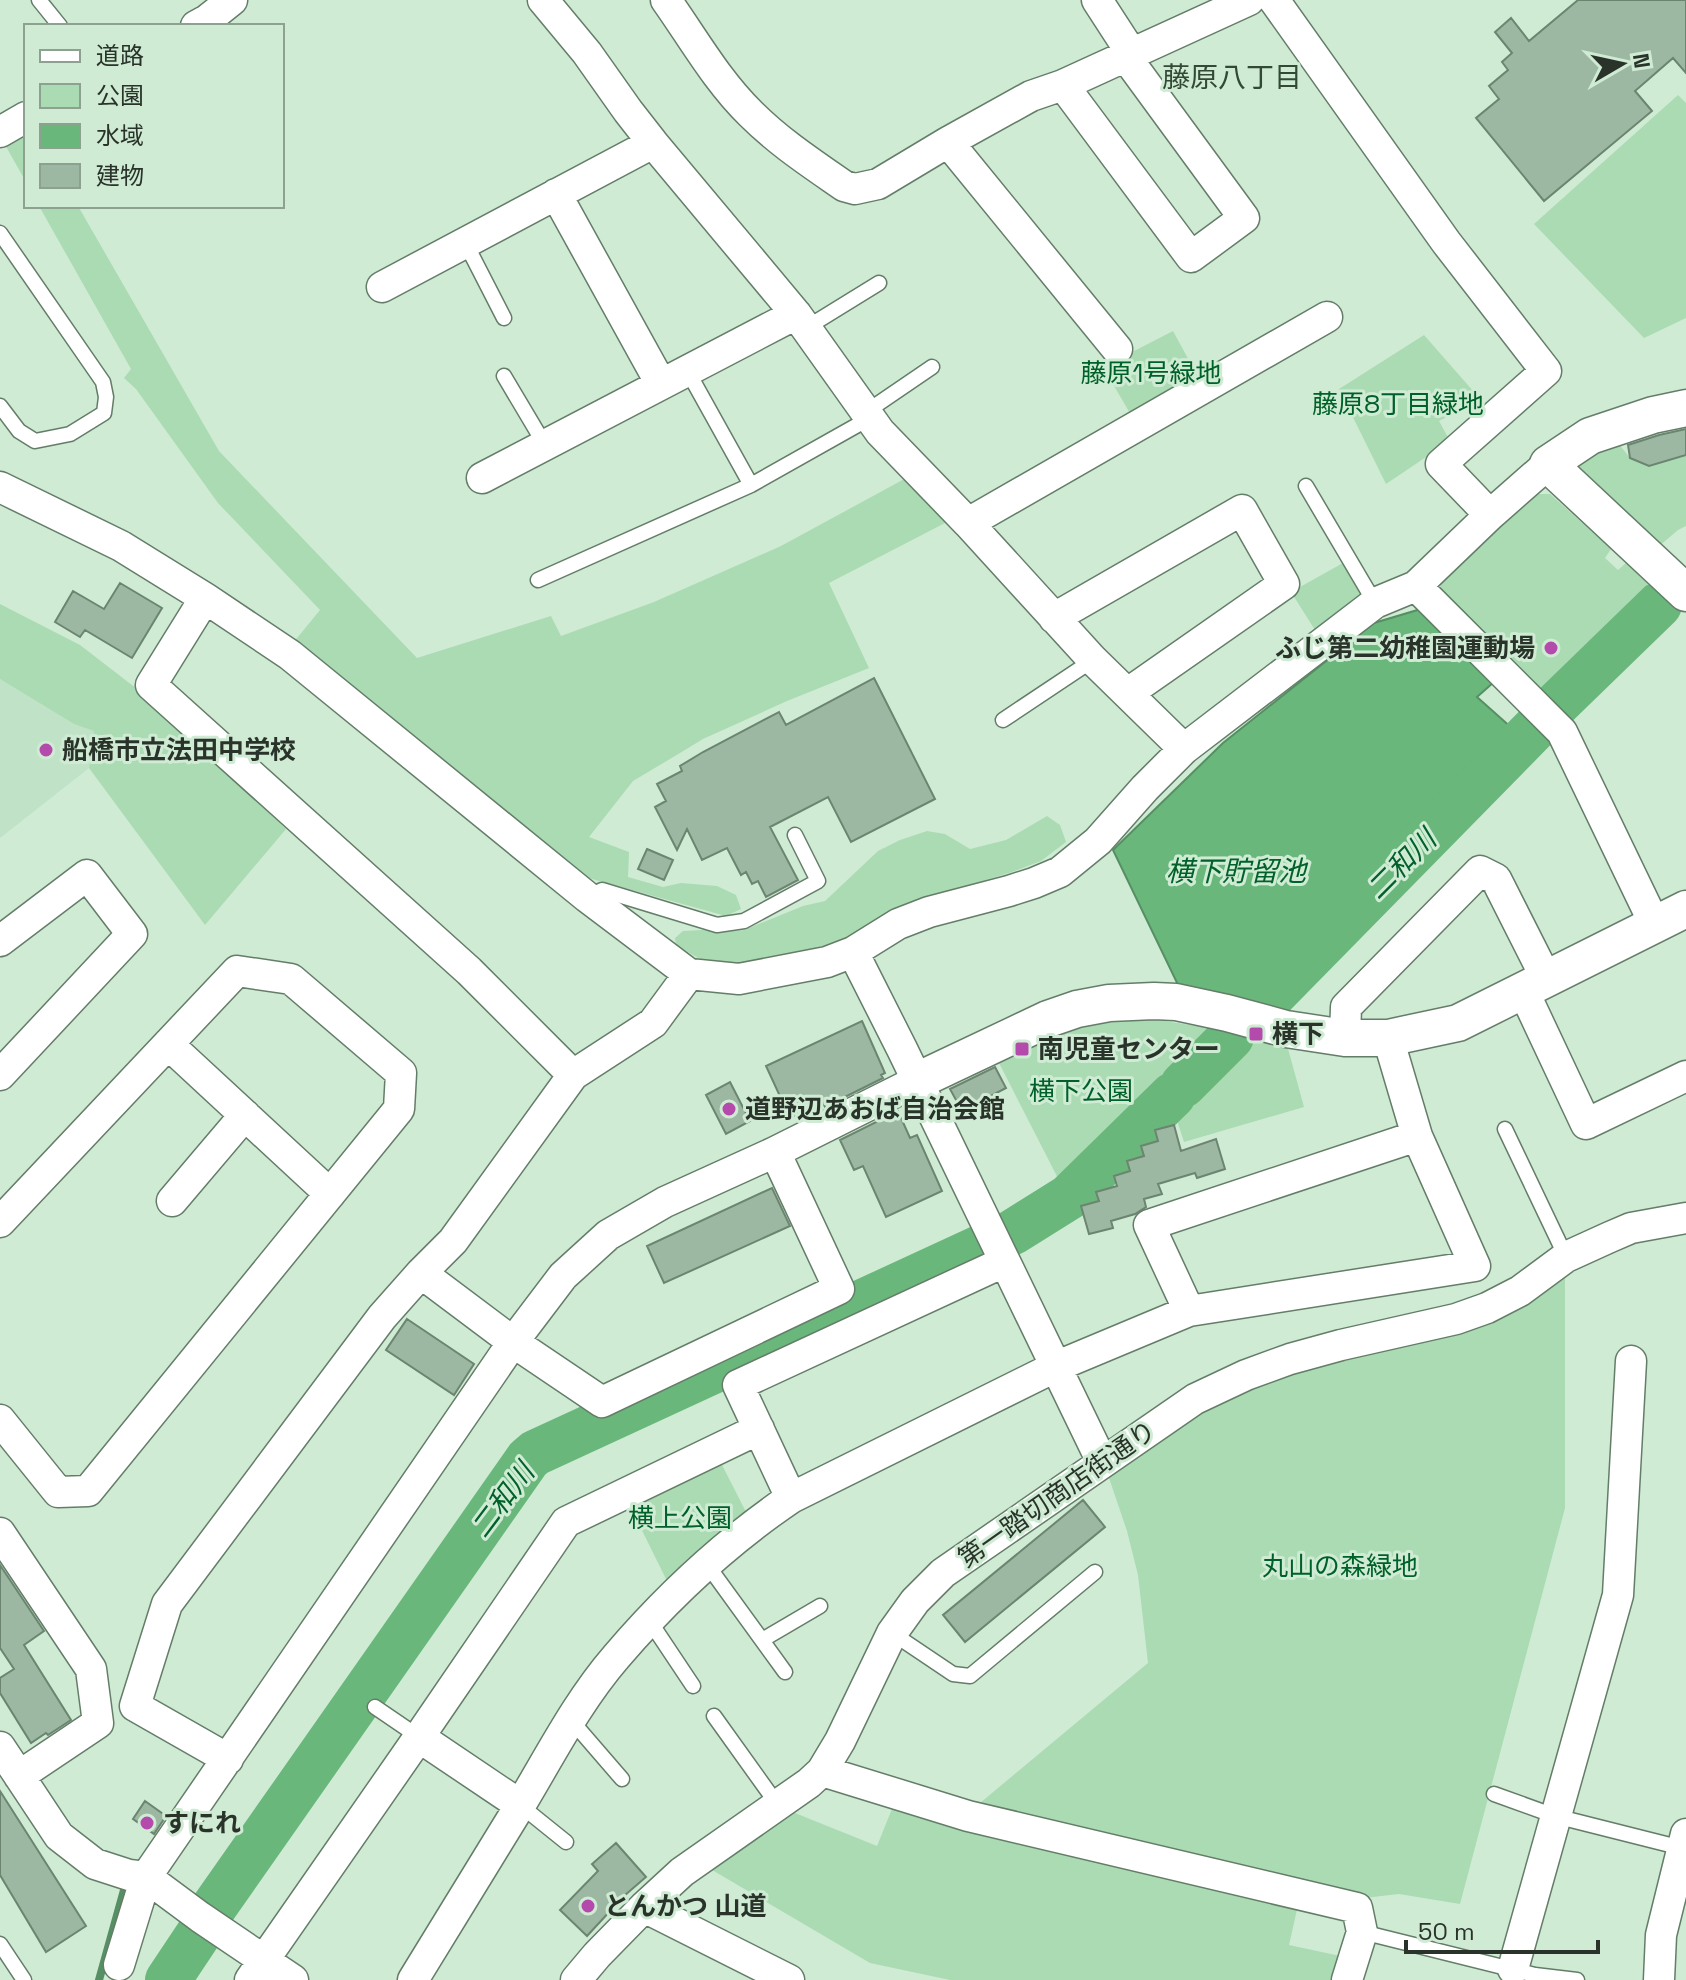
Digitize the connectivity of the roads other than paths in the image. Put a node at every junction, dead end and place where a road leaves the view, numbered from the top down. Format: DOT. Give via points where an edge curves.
graph roads {
  1 [pos="39,0"];
  2 [pos="543,0"];
  3 [pos="666,0"];
  4 [pos="1097,0"];
  5 [pos="1249,0"];
  6 [pos="1274,0"];
  7 [pos="228,1"];
  8 [pos="58,24"];
  9 [pos="200,24"];
  10 [pos="1129,56"];
  11 [pos="1063,85"];
  12 [pos="24,118"];
  13 [pos="0,132"];
  14 [pos="948,142"];
  15 [pos="653,143"];
  16 [pos="556,194"];
  17 [pos="0,233"];
  18 [pos="465,242"];
  19 [pos="879,283"];
  20 [pos="382,287"];
  21 [pos="1327,317"];
  22 [pos="504,318"];
  23 [pos="801,321"];
  24 [pos="1117,349"];
  25 [pos="932,367"];
  26 [pos="504,376"];
  27 [pos="674,377"];
  28 [pos="0,406"];
  29 [pos="1686,408"];
  30 [pos="868,415"];
  31 [pos="545,445"];
  32 [pos="1548,464"];
  33 [pos="482,478"];
  34 [pos="751,485"];
  35 [pos="1306,486"];
  36 [pos="0,487"];
  37 [pos="1490,515"];
  38 [pos="968,523"];
  39 [pos="538,580"];
  40 [pos="1416,586"];
  41 [pos="1686,593"];
  42 [pos="205,598"];
  43 [pos="1375,603"];
  44 [pos="1054,618"];
  45 [pos="1093,660"];
  46 [pos="1128,693"];
  47 [pos="1003,720"];
  48 [pos="1184,749"];
  49 [pos="795,835"];
  50 [pos="587,897"];
  51 [pos="1671,917"];
  52 [pos="0,941"];
  53 [pos="853,952"];
  54 [pos="689,974"];
  55 [pos="1534,984"];
  56 [pos="1345,1038"];
  57 [pos="1388,1038"];
  58 [pos="168,1044"];
  59 [pos="0,1075"];
  60 [pos="573,1075"];
  61 [pos="1686,1076"];
  62 [pos="917,1081"];
  63 [pos="245,1115"];
  64 [pos="1505,1129"];
  65 [pos="1417,1136"];
  66 [pos="775,1152"];
  67 [pos="330,1194"];
  68 [pos="172,1201"];
  69 [pos="1686,1218"];
  70 [pos="0,1222"];
  71 [pos="998,1248"];
  72 [pos="1566,1257"];
  73 [pos="421,1273"];
  74 [pos="1189,1311"];
  75 [pos="513,1342"];
  76 [pos="1631,1361"];
  77 [pos="1055,1367"];
  78 [pos="0,1420"];
  79 [pos="759,1429"];
  80 [pos="1102,1462"];
  81 [pos="791,1498"];
  82 [pos="0,1533"];
  83 [pos="706,1562"];
  84 [pos="1095,1572"];
  85 [pos="820,1606"];
  86 [pos="649,1620"];
  87 [pos="892,1633"];
  88 [pos="762,1640"];
  89 [pos="785,1672"];
  90 [pos="693,1686"];
  91 [pos="375,1707"];
  92 [pos="714,1716"];
  93 [pos="571,1720"];
  94 [pos="419,1737"];
  95 [pos="0,1747"];
  96 [pos="228,1759"];
  97 [pos="822,1771"];
  98 [pos="19,1776"];
  99 [pos="622,1779"];
  100 [pos="1494,1794"];
  101 [pos="777,1804"];
  102 [pos="520,1805"];
  103 [pos="1555,1816"];
  104 [pos="1684,1841"];
  105 [pos="566,1842"];
  106 [pos="146,1877"];
  107 [pos="644,1907"];
  108 [pos="1362,1932"];
  109 [pos="0,1944"];
  110 [pos="119,1965"];
  111 [pos="1513,1969"];
  112 [pos="258,1970"];
  113 [pos="24,1980"];
  114 [pos="293,1980"];
  115 [pos="413,1980"];
  116 [pos="576,1980"];
  117 [pos="789,1980"];
  118 [pos="1347,1980"];
  119 [pos="1577,1980"];
  120 [pos="1659,1980"];
  1 -- 8 [label="lane"];
  2 -- 15 [label="street"];
  3 -- 14 [label="street" via="748,111 776,138 844,186 878,184"];
  4 -- 10 [label="street"];
  5 -- 10 [label="street"];
  6 -- 37 [label="street" via="1446,242 1546,371 1441,464"];
  7 -- 9 [label="street"];
  10 -- 11 [label="street"];
  10 -- 11 [label="street" via="1244,218 1191,257"];
  11 -- 14 [label="street" via="1031,96"];
  12 -- 13 [label="street"];
  14 -- 24 [label="street"];
  15 -- 16 [label="street"];
  15 -- 23 [label="street"];
  16 -- 18 [label="street"];
  16 -- 27 [label="street"];
  17 -- 28 [label="lane" via="103,382 106,397 104,413 70,434 35,441 19,431"];
  18 -- 20 [label="street"];
  18 -- 22 [label="lane"];
  19 -- 23 [label="lane"];
  21 -- 38 [label="street"];
  23 -- 27 [label="street"];
  23 -- 30 [label="street"];
  25 -- 30 [label="lane"];
  26 -- 31 [label="lane"];
  27 -- 31 [label="street"];
  27 -- 34 [label="lane"];
  29 -- 32 [label="street" via="1590,436"];
  30 -- 34 [label="lane"];
  30 -- 38 [label="street"];
  31 -- 33 [label="street"];
  32 -- 37 [label="street"];
  32 -- 41 [label="street"];
  34 -- 39 [label="lane"];
  35 -- 43 [label="lane"];
  36 -- 42 [label="street" via="121,546"];
  37 -- 40 [label="street"];
  38 -- 44 [label="street"];
  40 -- 43 [label="street"];
  40 -- 51 [label="street" via="1562,732"];
  42 -- 50 [label="street" via="290,655"];
  42 -- 60 [label="street" via="151,685 469,971"];
  43 -- 48 [label="street"];
  44 -- 45 [label="street"];
  44 -- 46 [label="street" via="1242,510 1284,584"];
  45 -- 46 [label="street"];
  45 -- 47 [label="lane"];
  46 -- 48 [label="street"];
  48 -- 53 [label="street" via="1098,841 1060,872 929,912"];
  49 -- 50 [label="lane" via="818,881 744,921 717,925 602,890"];
  50 -- 54 [label="street"];
  51 -- 55 [label="street"];
  52 -- 59 [label="street" via="87,875 132,934"];
  53 -- 54 [label="street" via="739,979"];
  53 -- 62 [label="street"];
  54 -- 60 [label="street" via="653,1023"];
  55 -- 56 [label="street" via="1496,879 1480,871 1346,1007"];
  55 -- 57 [label="street" via="1458,1023"];
  55 -- 61 [label="street" via="1586,1124"];
  56 -- 57 [label="street"];
  56 -- 62 [label="street" via="1176,1002 1109,1003 1048,1019"];
  57 -- 65 [label="street"];
  58 -- 63 [label="street"];
  58 -- 67 [label="street" via="237,971 291,979 401,1073 399,1109"];
  58 -- 70 [label="street"];
  60 -- 73 [label="street" via="453,1241"];
  62 -- 66 [label="street"];
  62 -- 71 [label="street"];
  63 -- 67 [label="street"];
  63 -- 68 [label="street"];
  64 -- 72 [label="lane"];
  65 -- 74 [label="street" via="1149,1225"];
  65 -- 74 [label="street" via="1475,1266"];
  66 -- 75 [label="street" via="665,1202 608,1235 563,1276"];
  66 -- 75 [label="street" via="839,1289 602,1402"];
  67 -- 78 [label="street" via="88,1491 58,1492"];
  69 -- 72 [label="street, 第一踏切商店街通り" via="1631,1228"];
  71 -- 77 [label="street"];
  71 -- 79 [label="street" via="738,1385"];
  72 -- 80 [label="street, 第一踏切商店街通り" via="1520,1291 1477,1312 1246,1375 1195,1399"];
  73 -- 75 [label="street"];
  73 -- 96 [label="street" via="382,1317 167,1604 135,1706"];
  74 -- 77 [label="street"];
  75 -- 96 [label="street"];
  76 -- 103 [label="street" via="1618,1595"];
  77 -- 80 [label="street"];
  77 -- 81 [label="street"];
  79 -- 81 [label="street"];
  79 -- 94 [label="street" via="566,1522"];
  80 -- 87 [label="street, 第一踏切商店街通り" via="943,1573"];
  81 -- 83 [label="street"];
  82 -- 98 [label="street" via="91,1669 98,1723"];
  83 -- 86 [label="street"];
  83 -- 88 [label="lane"];
  84 -- 87 [label="lane" via="970,1676 953,1674"];
  85 -- 88 [label="lane"];
  86 -- 90 [label="lane"];
  86 -- 93 [label="street"];
  87 -- 97 [label="street, 第一踏切商店街通り"];
  88 -- 89 [label="lane"];
  91 -- 94 [label="lane"];
  92 -- 101 [label="lane"];
  93 -- 99 [label="lane"];
  93 -- 102 [label="street"];
  94 -- 102 [label="street"];
  94 -- 112 [label="street"];
  95 -- 98 [label="street"];
  96 -- 106 [label="street"];
  97 -- 101 [label="street, 第一踏切商店街通り"];
  97 -- 108 [label="street" via="968,1816 1357,1908"];
  98 -- 106 [label="street" via="59,1836 95,1864"];
  100 -- 103 [label="lane"];
  101 -- 107 [label="street, 第一踏切商店街通り" via="682,1872"];
  102 -- 105 [label="lane"];
  102 -- 115 [label="street"];
  103 -- 104 [label="lane"];
  103 -- 111 [label="street"];
  104 -- 120 [label="street" via="1661,1935"];
  106 -- 110 [label="street"];
  106 -- 112 [label="street" via="208,1923"];
  107 -- 116 [label="street, 第一踏切商店街通り"];
  107 -- 117 [label="street"];
  108 -- 111 [label="lane"];
  108 -- 118 [label="street"];
  109 -- 113 [label="lane"];
  111 -- 119 [label="lane"];
  112 -- 114 [label="street"];
}
